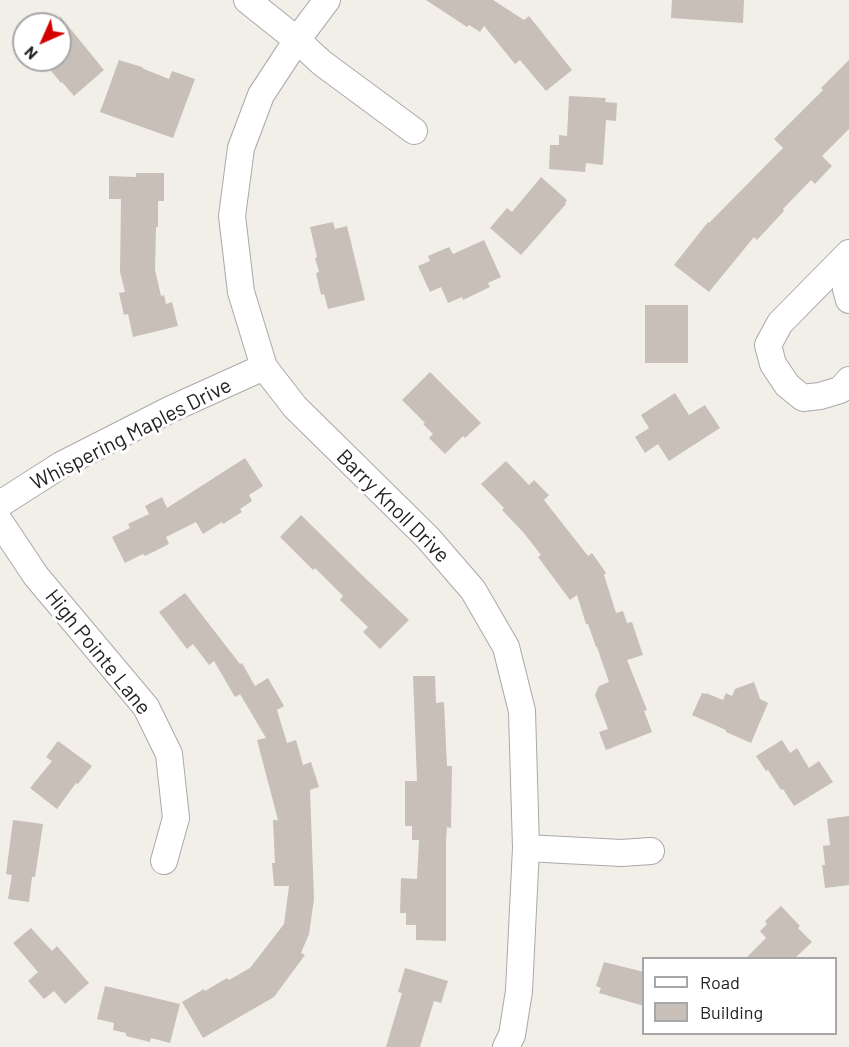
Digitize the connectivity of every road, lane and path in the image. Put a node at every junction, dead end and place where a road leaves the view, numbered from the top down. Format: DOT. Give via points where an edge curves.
graph roads {
  1 [pos="247,0"];
  2 [pos="327,0"];
  3 [pos="297,40"];
  4 [pos="414,131"];
  5 [pos="849,253"];
  6 [pos="849,269"];
  7 [pos="849,300"];
  8 [pos="264,367"];
  9 [pos="849,380"];
  10 [pos="0,504"];
  11 [pos="0,522"];
  12 [pos="526,848"];
  13 [pos="651,851"];
  14 [pos="164,861"];
  15 [pos="506,1047"];
  1 -- 3 [label="street"];
  2 -- 3 [label="street, Barry Knoll Drive"];
  3 -- 4 [label="street"];
  3 -- 8 [label="street, Barry Knoll Drive" via="261,95 241,148 232,216 241,292"];
  5 -- 9 [label="street" via="780,323 768,345 772,364 787,385 803,398 840,390"];
  6 -- 7 [label="street"];
  8 -- 10 [label="street, Whispering Maples Drive" via="61,465"];
  8 -- 12 [label="street, Barry Knoll Drive" via="295,407 436,547 473,590 506,647 522,711"];
  11 -- 14 [label="street, High Pointe Lane" via="36,576 146,707 169,754 176,818"];
  12 -- 13 [label="street"];
  12 -- 15 [label="street, Barry Knoll Drive" via="519,991 512,1035"];
}
